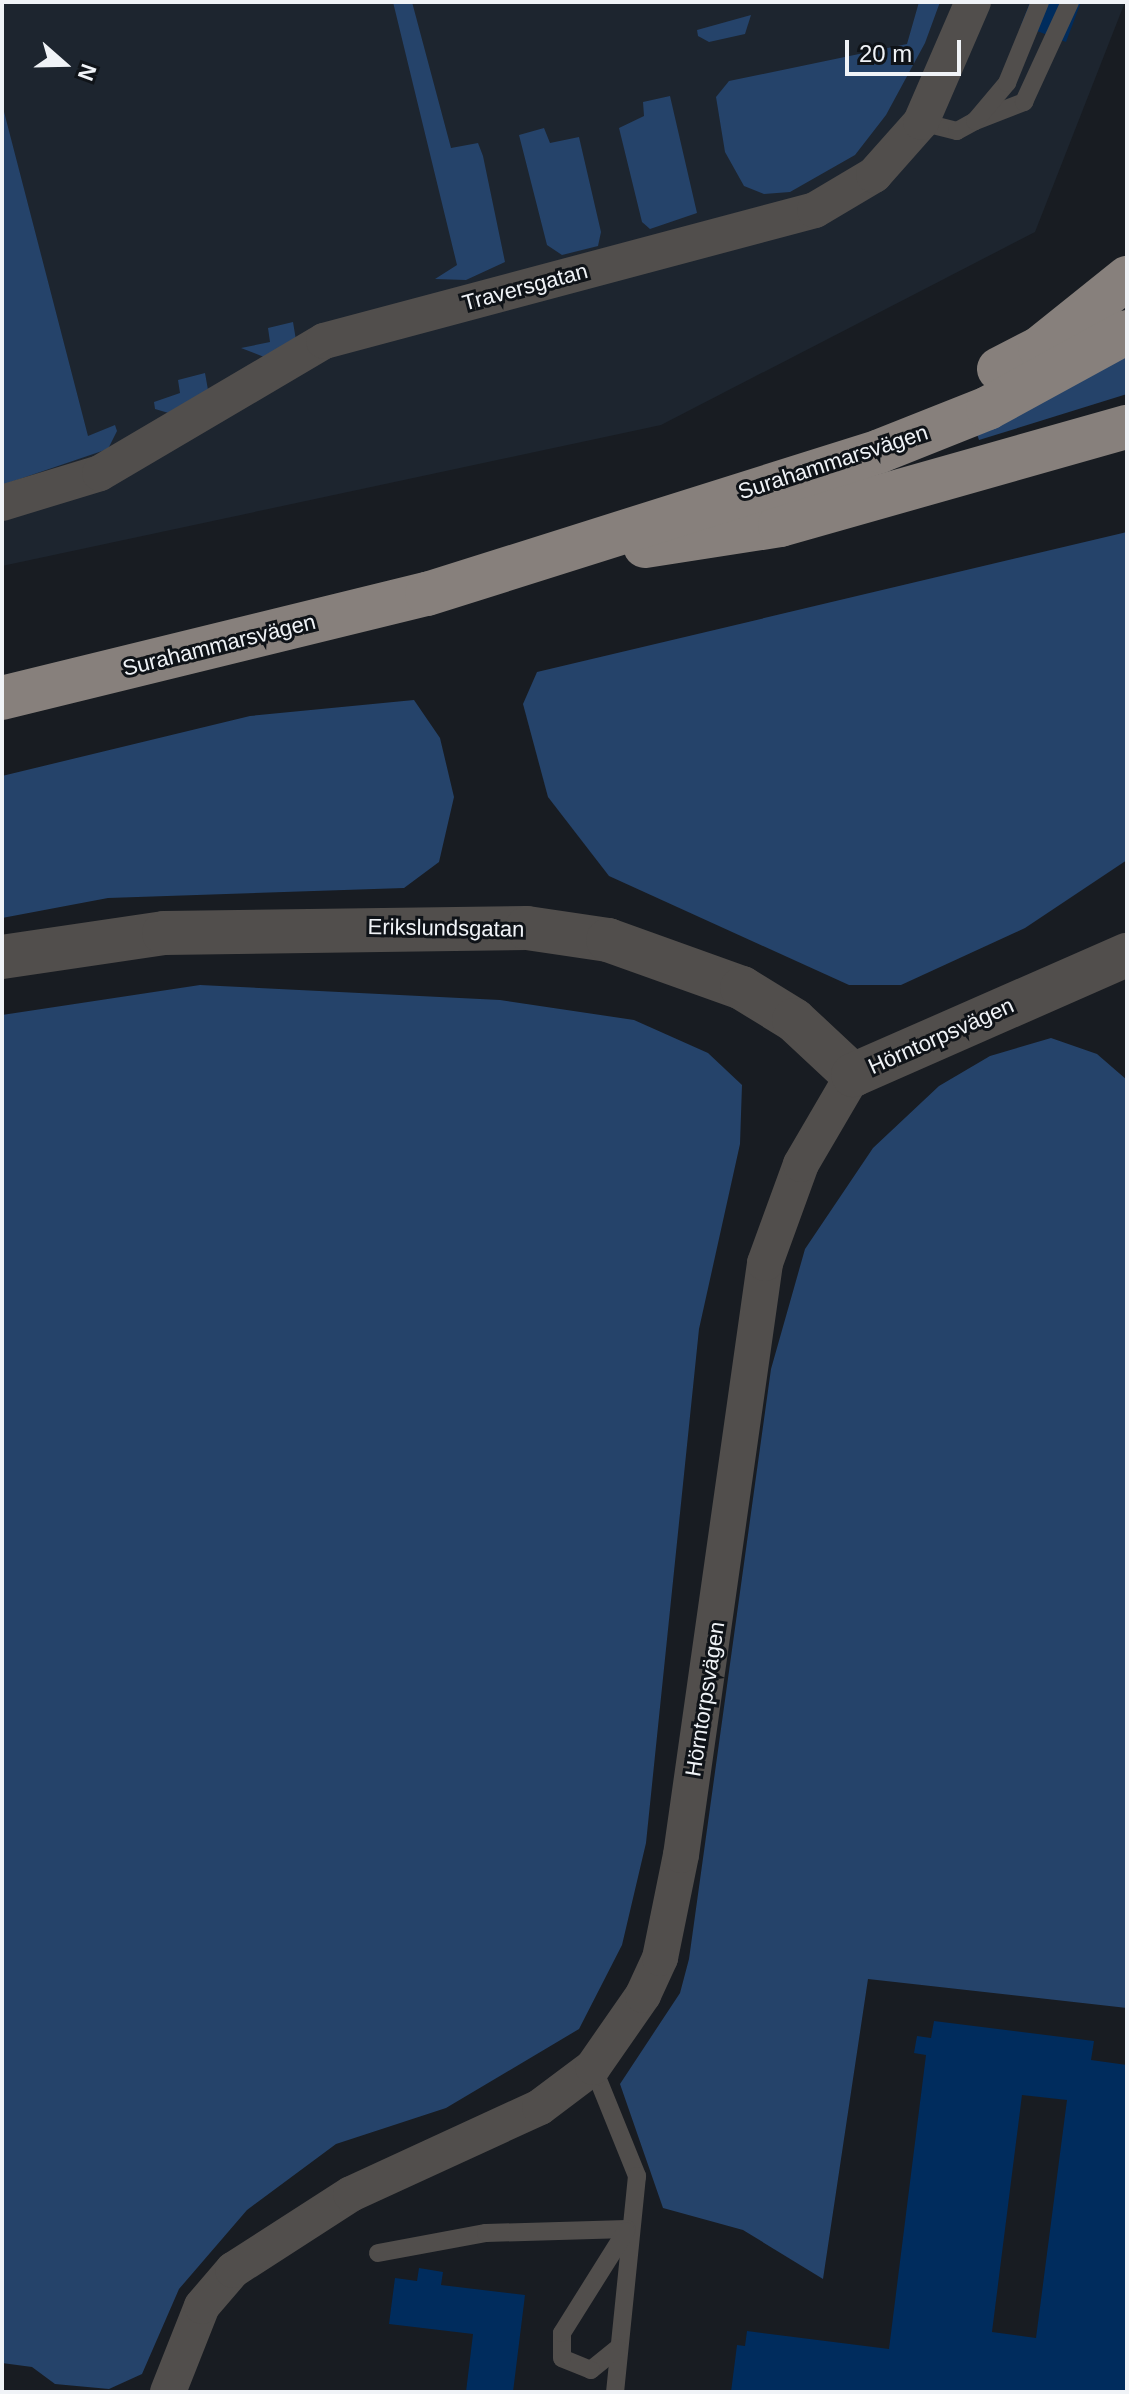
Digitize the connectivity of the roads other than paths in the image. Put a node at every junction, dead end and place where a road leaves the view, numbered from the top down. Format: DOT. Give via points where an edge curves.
graph roads {
  1 [pos="973,2"];
  2 [pos="1040,2"];
  3 [pos="1070,2"];
  4 [pos="975,121"];
  5 [pos="921,122"];
  6 [pos="1127,278"];
  7 [pos="1127,332"];
  8 [pos="1127,427"];
  9 [pos="2,503"];
  10 [pos="528,563"];
  11 [pos="2,698"];
  12 [pos="1127,955"];
  13 [pos="2,957"];
  14 [pos="853,1075"];
  15 [pos="593,2067"];
  16 [pos="627,2229"];
  17 [pos="378,2253"];
  18 [pos="618,2348"];
  19 [pos="168,2392"];
  20 [pos="615,2392"];
  1 -- 5 [label="street, Traversgatan"];
  2 -- 4 [label="lane" via="1007,83"];
  3 -- 4 [label="lane" via="1024,102"];
  4 -- 5 [label="lane" via="957,131"];
  5 -- 9 [label="street, Traversgatan" via="874,175 815,210 324,341 100,473"];
  6 -- 10 [label="main road" via="1040,348 880,429 722,483"];
  7 -- 10 [label="main road, Surahammarsvägen" via="988,408 880,451"];
  8 -- 10 [label="main road, Surahammarsvägen" via="780,525"];
  10 -- 11 [label="main road, Surahammarsvägen"];
  12 -- 14 [label="street, Hörntorpsvägen"];
  13 -- 14 [label="street, Erikslundsgatan" via="164,933 527,928 608,940 742,988 794,1020"];
  14 -- 15 [label="street, Hörntorpsvägen" via="801,1164 765,1263 677,1880 660,1958"];
  15 -- 16 [label="lane" via="637,2176"];
  15 -- 19 [label="street, Hörntorpsvägen" via="540,2107 351,2194 263,2246 202,2306"];
  16 -- 17 [label="lane" via="486,2233"];
  16 -- 18 [label="lane"];
  16 -- 18 [label="lane" via="562,2333 562,2358 577,2367 603,2364"];
  18 -- 20 [label="lane"];
}
